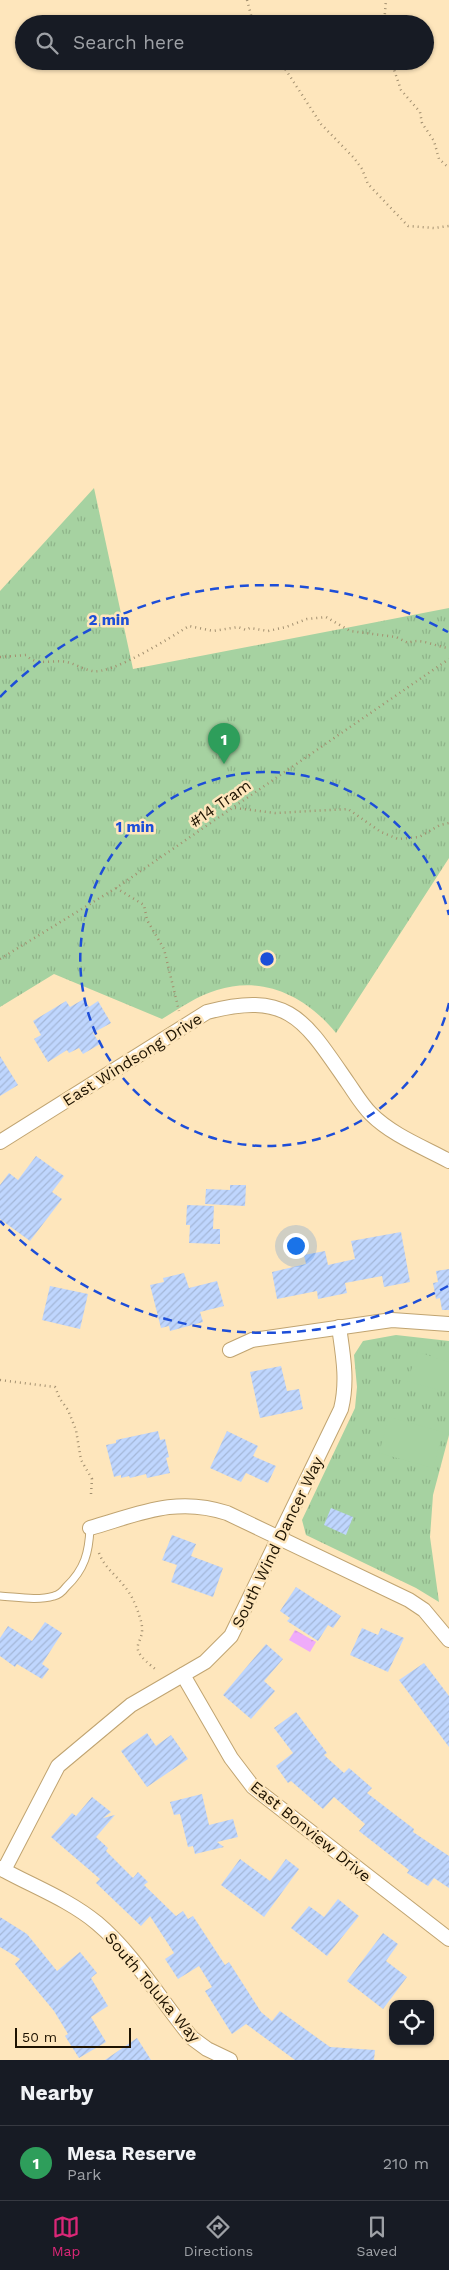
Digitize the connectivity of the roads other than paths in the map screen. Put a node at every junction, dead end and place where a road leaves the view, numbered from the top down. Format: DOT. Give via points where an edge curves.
graph roads {
  1 [pos="0,1142"];
  2 [pos="449,1161"];
  3 [pos="449,1324"];
  4 [pos="339,1327"];
  5 [pos="230,1350"];
  6 [pos="90,1528"];
  7 [pos="279,1539"];
  8 [pos="0,1596"];
  9 [pos="449,1640"];
  10 [pos="183,1675"];
  11 [pos="2,1869"];
  12 [pos="449,1940"];
  13 [pos="230,2060"];
  1 -- 2 [label="street, East Windsong Drive" via="207,1012 231,1005 255,1004 278,1008 300,1020 374,1117 384,1126"];
  3 -- 4 [label="street" via="392,1320"];
  4 -- 5 [label="street" via="252,1340"];
  4 -- 7 [label="street, South Wind Dancer Way" via="345,1374 341,1409"];
  6 -- 7 [label="street" via="174,1505 192,1505 227,1513"];
  6 -- 8 [label="lane" via="86,1560 79,1573 57,1596"];
  7 -- 9 [label="street" via="409,1600 424,1610"];
  7 -- 10 [label="street, South Wind Dancer Way" via="231,1636 205,1662"];
  10 -- 11 [label="street, South Wind Dancer Way" via="131,1705 58,1766"];
  10 -- 12 [label="street, East Bonview Drive" via="231,1758 253,1787"];
  11 -- 13 [label="street, South Toluka Way" via="65,1901 96,1922 122,1947 192,2038"];
}
